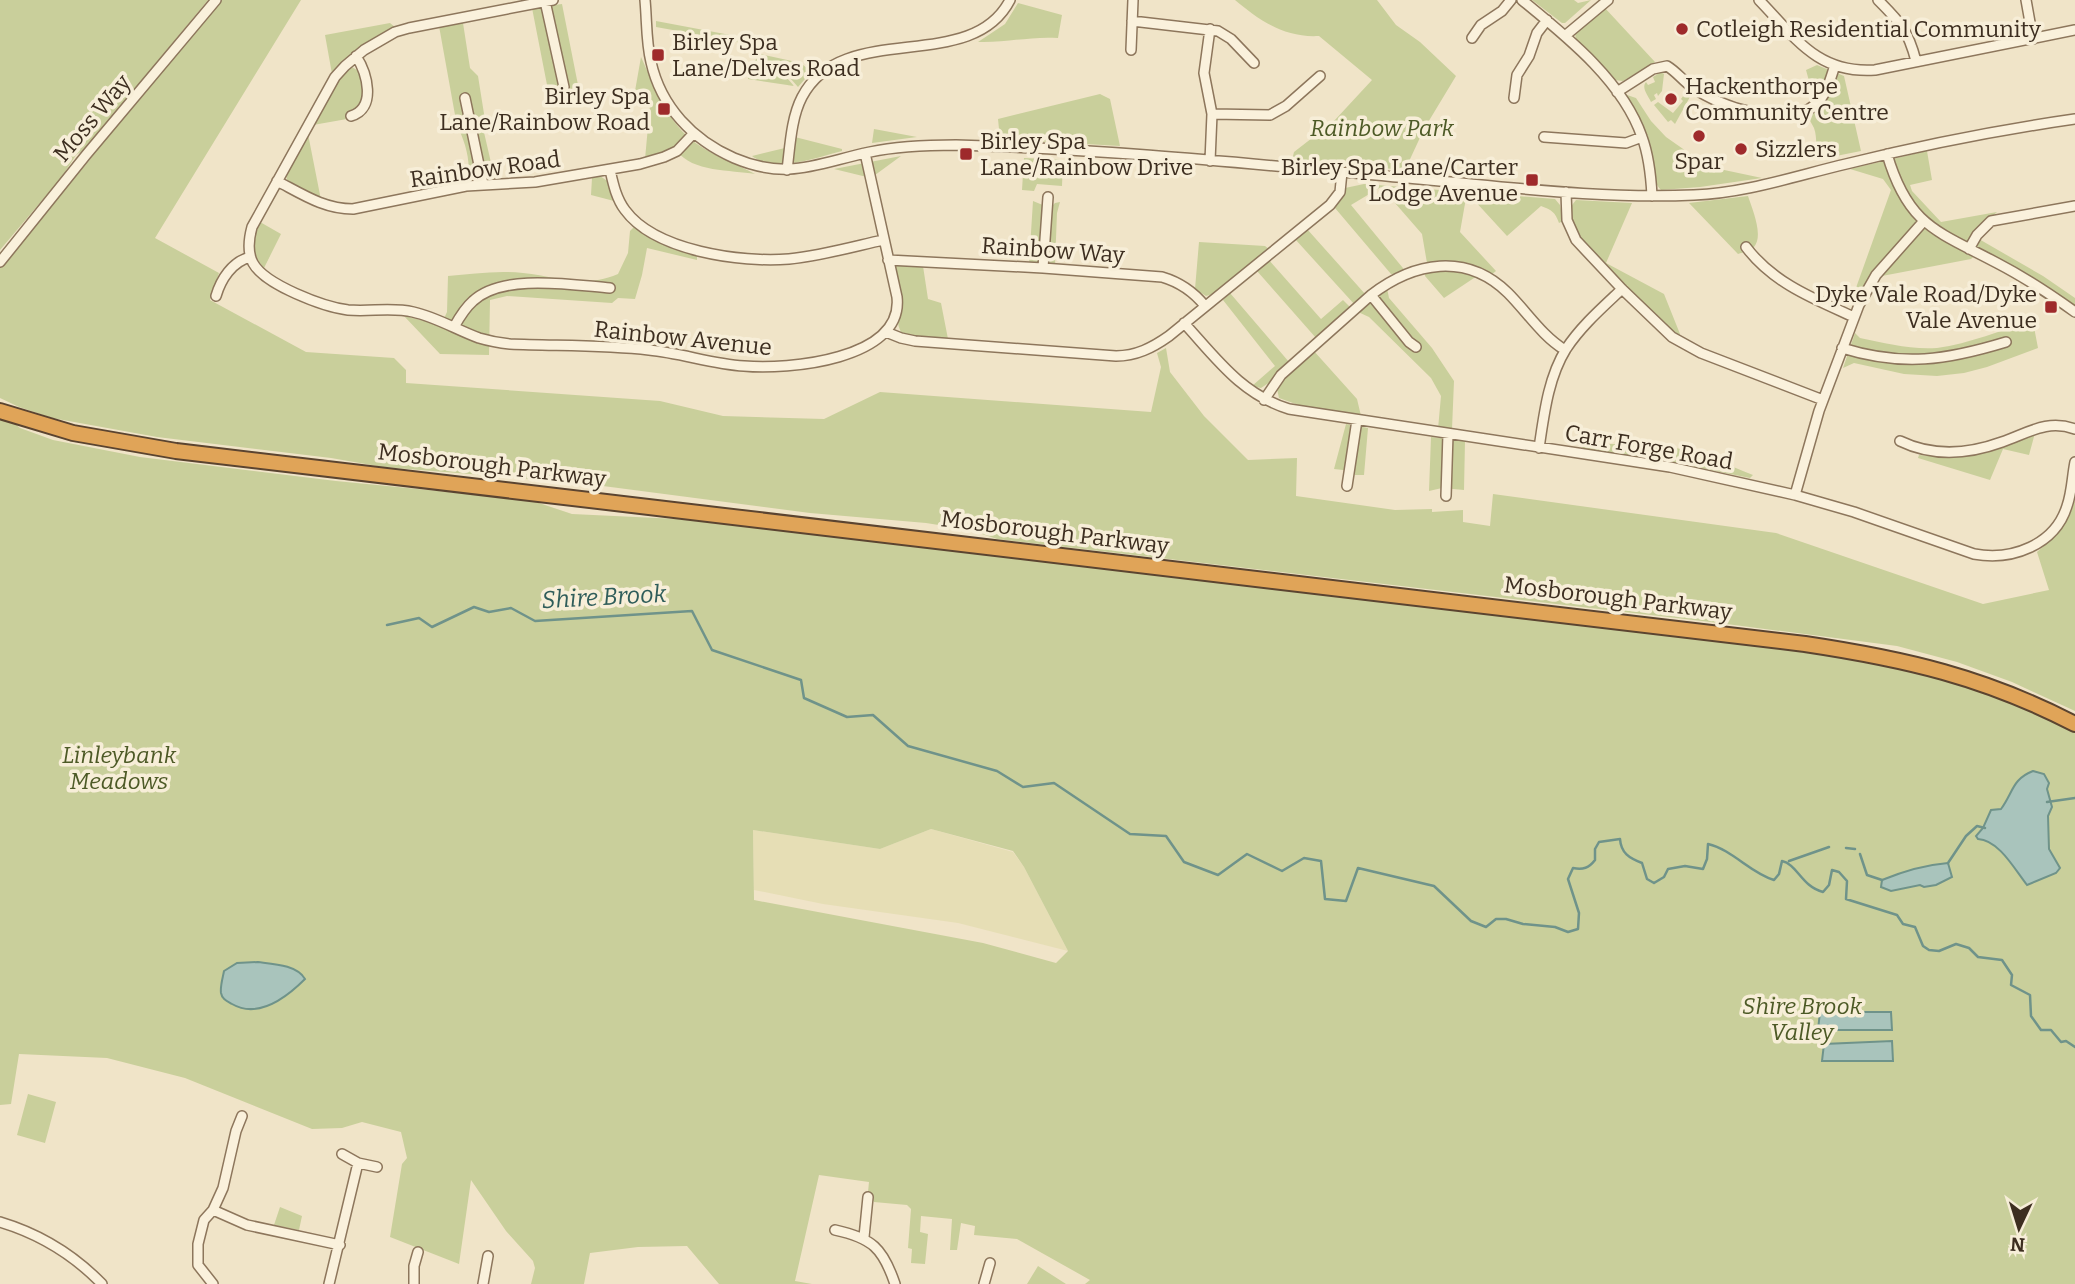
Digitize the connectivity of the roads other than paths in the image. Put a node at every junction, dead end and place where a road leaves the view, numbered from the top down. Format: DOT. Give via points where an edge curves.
graph roads {
  1 [pos="216,0"];
  2 [pos="645,0"];
  3 [pos="1010,0"];
  4 [pos="1133,0"];
  5 [pos="1511,0"];
  6 [pos="1522,0"];
  7 [pos="1608,0"];
  8 [pos="1759,0"];
  9 [pos="1878,0"];
  10 [pos="2026,0"];
  11 [pos="549,1"];
  12 [pos="1547,20"];
  13 [pos="1132,21"];
  14 [pos="1210,29"];
  15 [pos="2075,30"];
  16 [pos="1566,35"];
  17 [pos="1472,37"];
  18 [pos="2034,39"];
  19 [pos="1131,50"];
  20 [pos="356,56"];
  21 [pos="1916,61"];
  22 [pos="1254,63"];
  23 [pos="1835,65"];
  24 [pos="1321,76"];
  25 [pos="564,87"];
  26 [pos="1617,92"];
  27 [pos="466,98"];
  28 [pos="1514,98"];
  29 [pos="1212,114"];
  30 [pos="352,116"];
  31 [pos="2075,119"];
  32 [pos="693,134"];
  33 [pos="1545,137"];
  34 [pos="1642,137"];
  35 [pos="866,153"];
  36 [pos="1887,154"];
  37 [pos="1210,161"];
  38 [pos="610,170"];
  39 [pos="787,170"];
  40 [pos="1342,172"];
  41 [pos="277,181"];
  42 [pos="483,184"];
  43 [pos="1566,192"];
  44 [pos="1652,196"];
  45 [pos="1048,197"];
  46 [pos="2075,206"];
  47 [pos="1923,222"];
  48 [pos="883,240"];
  49 [pos="1746,247"];
  50 [pos="1969,249"];
  51 [pos="250,257"];
  52 [pos="888,260"];
  53 [pos="0,262"];
  54 [pos="1043,268"];
  55 [pos="610,288"];
  56 [pos="1622,289"];
  57 [pos="1371,295"];
  58 [pos="216,296"];
  59 [pos="1205,306"];
  60 [pos="2075,312"];
  61 [pos="1854,317"];
  62 [pos="1184,323"];
  63 [pos="454,327"];
  64 [pos="886,332"];
  65 [pos="2006,342"];
  66 [pos="1416,347"];
  67 [pos="1842,348"];
  68 [pos="1565,350"];
  69 [pos="1265,400"];
  70 [pos="1823,400"];
  71 [pos="0,404"];
  72 [pos="0,411"];
  73 [pos="20,417"];
  74 [pos="1357,420"];
  75 [pos="2075,429"];
  76 [pos="1448,434"];
  77 [pos="1900,441"];
  78 [pos="1539,448"];
  79 [pos="2075,462"];
  80 [pos="1348,486"];
  81 [pos="1795,495"];
  82 [pos="1446,496"];
  83 [pos="2075,724"];
  84 [pos="242,1116"];
  85 [pos="342,1154"];
  86 [pos="358,1163"];
  87 [pos="377,1167"];
  88 [pos="868,1197"];
  89 [pos="213,1210"];
  90 [pos="0,1222"];
  91 [pos="835,1230"];
  92 [pos="863,1237"];
  93 [pos="340,1245"];
  94 [pos="418,1252"];
  95 [pos="488,1255"];
  96 [pos="990,1263"];
  97 [pos="102,1284"];
  98 [pos="213,1284"];
  99 [pos="329,1284"];
  100 [pos="414,1284"];
  101 [pos="483,1284"];
  102 [pos="895,1284"];
  103 [pos="984,1284"];
  1 -- 53 [label="street, Moss Way"];
  2 -- 32 [label="street" via="656,78 671,109"];
  3 -- 39 [label="street" via="995,20 972,34 870,52 826,71 800,99"];
  4 -- 13 [label="street"];
  5 -- 17 [label="street"];
  6 -- 12 [label="street"];
  7 -- 16 [label="street"];
  8 -- 23 [label="street" via="1809,52"];
  9 -- 21 [label="street" via="1910,38"];
  10 -- 18 [label="street"];
  11 -- 20 [label="street" via="409,28"];
  11 -- 25 [label="street"];
  12 -- 16 [label="street"];
  12 -- 28 [label="street" via="1517,75"];
  13 -- 14 [label="street"];
  13 -- 19 [label="street"];
  14 -- 22 [label="street" via="1231,39"];
  14 -- 29 [label="street" via="1204,74"];
  15 -- 18 [label="street"];
  16 -- 26 [label="street"];
  18 -- 21 [label="street"];
  20 -- 30 [label="street" via="368,101"];
  20 -- 41 [label="street" via="335,77"];
  21 -- 23 [label="street" via="1861,71"];
  23 -- 26 [label="street" via="1818,103 1789,116 1757,114 1716,100 1667,66 1653,69"];
  24 -- 29 [label="street" via="1270,115"];
  26 -- 34 [label="street"];
  27 -- 42 [label="street"];
  29 -- 37 [label="street"];
  31 -- 36 [label="street"];
  32 -- 38 [label="street, Rainbow Road" via="664,157"];
  32 -- 39 [label="street" via="737,159"];
  33 -- 34 [label="street" via="1626,144"];
  34 -- 44 [label="street"];
  35 -- 37 [label="street" via="952,145"];
  35 -- 39 [label="street"];
  35 -- 48 [label="street"];
  36 -- 44 [label="street" via="1745,189"];
  36 -- 47 [label="street" via="1899,190"];
  37 -- 40 [label="street"];
  38 -- 42 [label="street, Rainbow Road" via="534,182"];
  38 -- 48 [label="street" via="621,204 634,220 660,237 692,249 774,260"];
  40 -- 43 [label="street"];
  40 -- 59 [label="street" via="1340,192 1331,205"];
  41 -- 42 [label="street, Rainbow Road" via="320,204 342,209"];
  41 -- 51 [label="street" via="253,227"];
  43 -- 44 [label="street"];
  43 -- 56 [label="street" via="1567,220 1576,240"];
  45 -- 54 [label="street"];
  46 -- 50 [label="street" via="1991,221"];
  47 -- 50 [label="street"];
  47 -- 61 [label="street" via="1876,275"];
  48 -- 52 [label="street"];
  49 -- 61 [label="street" via="1783,282"];
  50 -- 60 [label="street"];
  51 -- 58 [label="street" via="234,265"];
  51 -- 63 [label="street, Rainbow Avenue" via="260,272 275,282 323,304 348,310 409,311"];
  52 -- 54 [label="street, Rainbow Way"];
  52 -- 64 [label="street" via="898,305"];
  54 -- 59 [label="street, Rainbow Way" via="1162,277 1188,289"];
  55 -- 63 [label="street" via="508,285 472,301"];
  56 -- 68 [label="street"];
  56 -- 70 [label="street" via="1684,345"];
  57 -- 66 [label="street"];
  57 -- 68 [label="street" via="1395,278 1421,268 1474,271 1498,285"];
  57 -- 69 [label="street" via="1281,375"];
  59 -- 62 [label="street"];
  61 -- 67 [label="street"];
  62 -- 64 [label="street" via="1144,351 1116,356 915,341"];
  62 -- 69 [label="street, Carr Forge Road" via="1238,382"];
  63 -- 64 [label="street, Rainbow Avenue" via="510,344 648,350 766,367 801,365 847,353"];
  65 -- 67 [label="street" via="1961,355 1914,360"];
  67 -- 70 [label="street"];
  68 -- 78 [label="street" via="1550,387"];
  69 -- 74 [label="street, Carr Forge Road" via="1289,409"];
  70 -- 81 [label="street"];
  71 -- 73 [label="highway, Mosborough Parkway"];
  72 -- 73 [label="highway, Mosborough Parkway"];
  73 -- 83 [label="highway, Mosborough Parkway" via="109,441 176,451 1805,644 1906,661 1965,677"];
  74 -- 76 [label="street, Carr Forge Road"];
  74 -- 80 [label="street"];
  75 -- 77 [label="street" via="2045,425 1984,448 1951,452 1923,450"];
  76 -- 78 [label="street, Carr Forge Road"];
  76 -- 82 [label="street"];
  78 -- 81 [label="street, Carr Forge Road" via="1670,467"];
  79 -- 81 [label="street, Carr Forge Road" via="2067,506 2057,525 2039,543 2001,556 1974,554"];
  84 -- 89 [label="street"];
  85 -- 86 [label="street"];
  86 -- 87 [label="street"];
  86 -- 93 [label="street"];
  88 -- 92 [label="street"];
  89 -- 93 [label="street" via="247,1224"];
  89 -- 98 [label="street" via="204,1220 198,1265"];
  90 -- 97 [label="street" via="58,1247"];
  91 -- 92 [label="street"];
  92 -- 102 [label="street" via="889,1266"];
  93 -- 99 [label="street"];
  94 -- 100 [label="street"];
  95 -- 101 [label="street"];
  96 -- 103 [label="street"];
}
